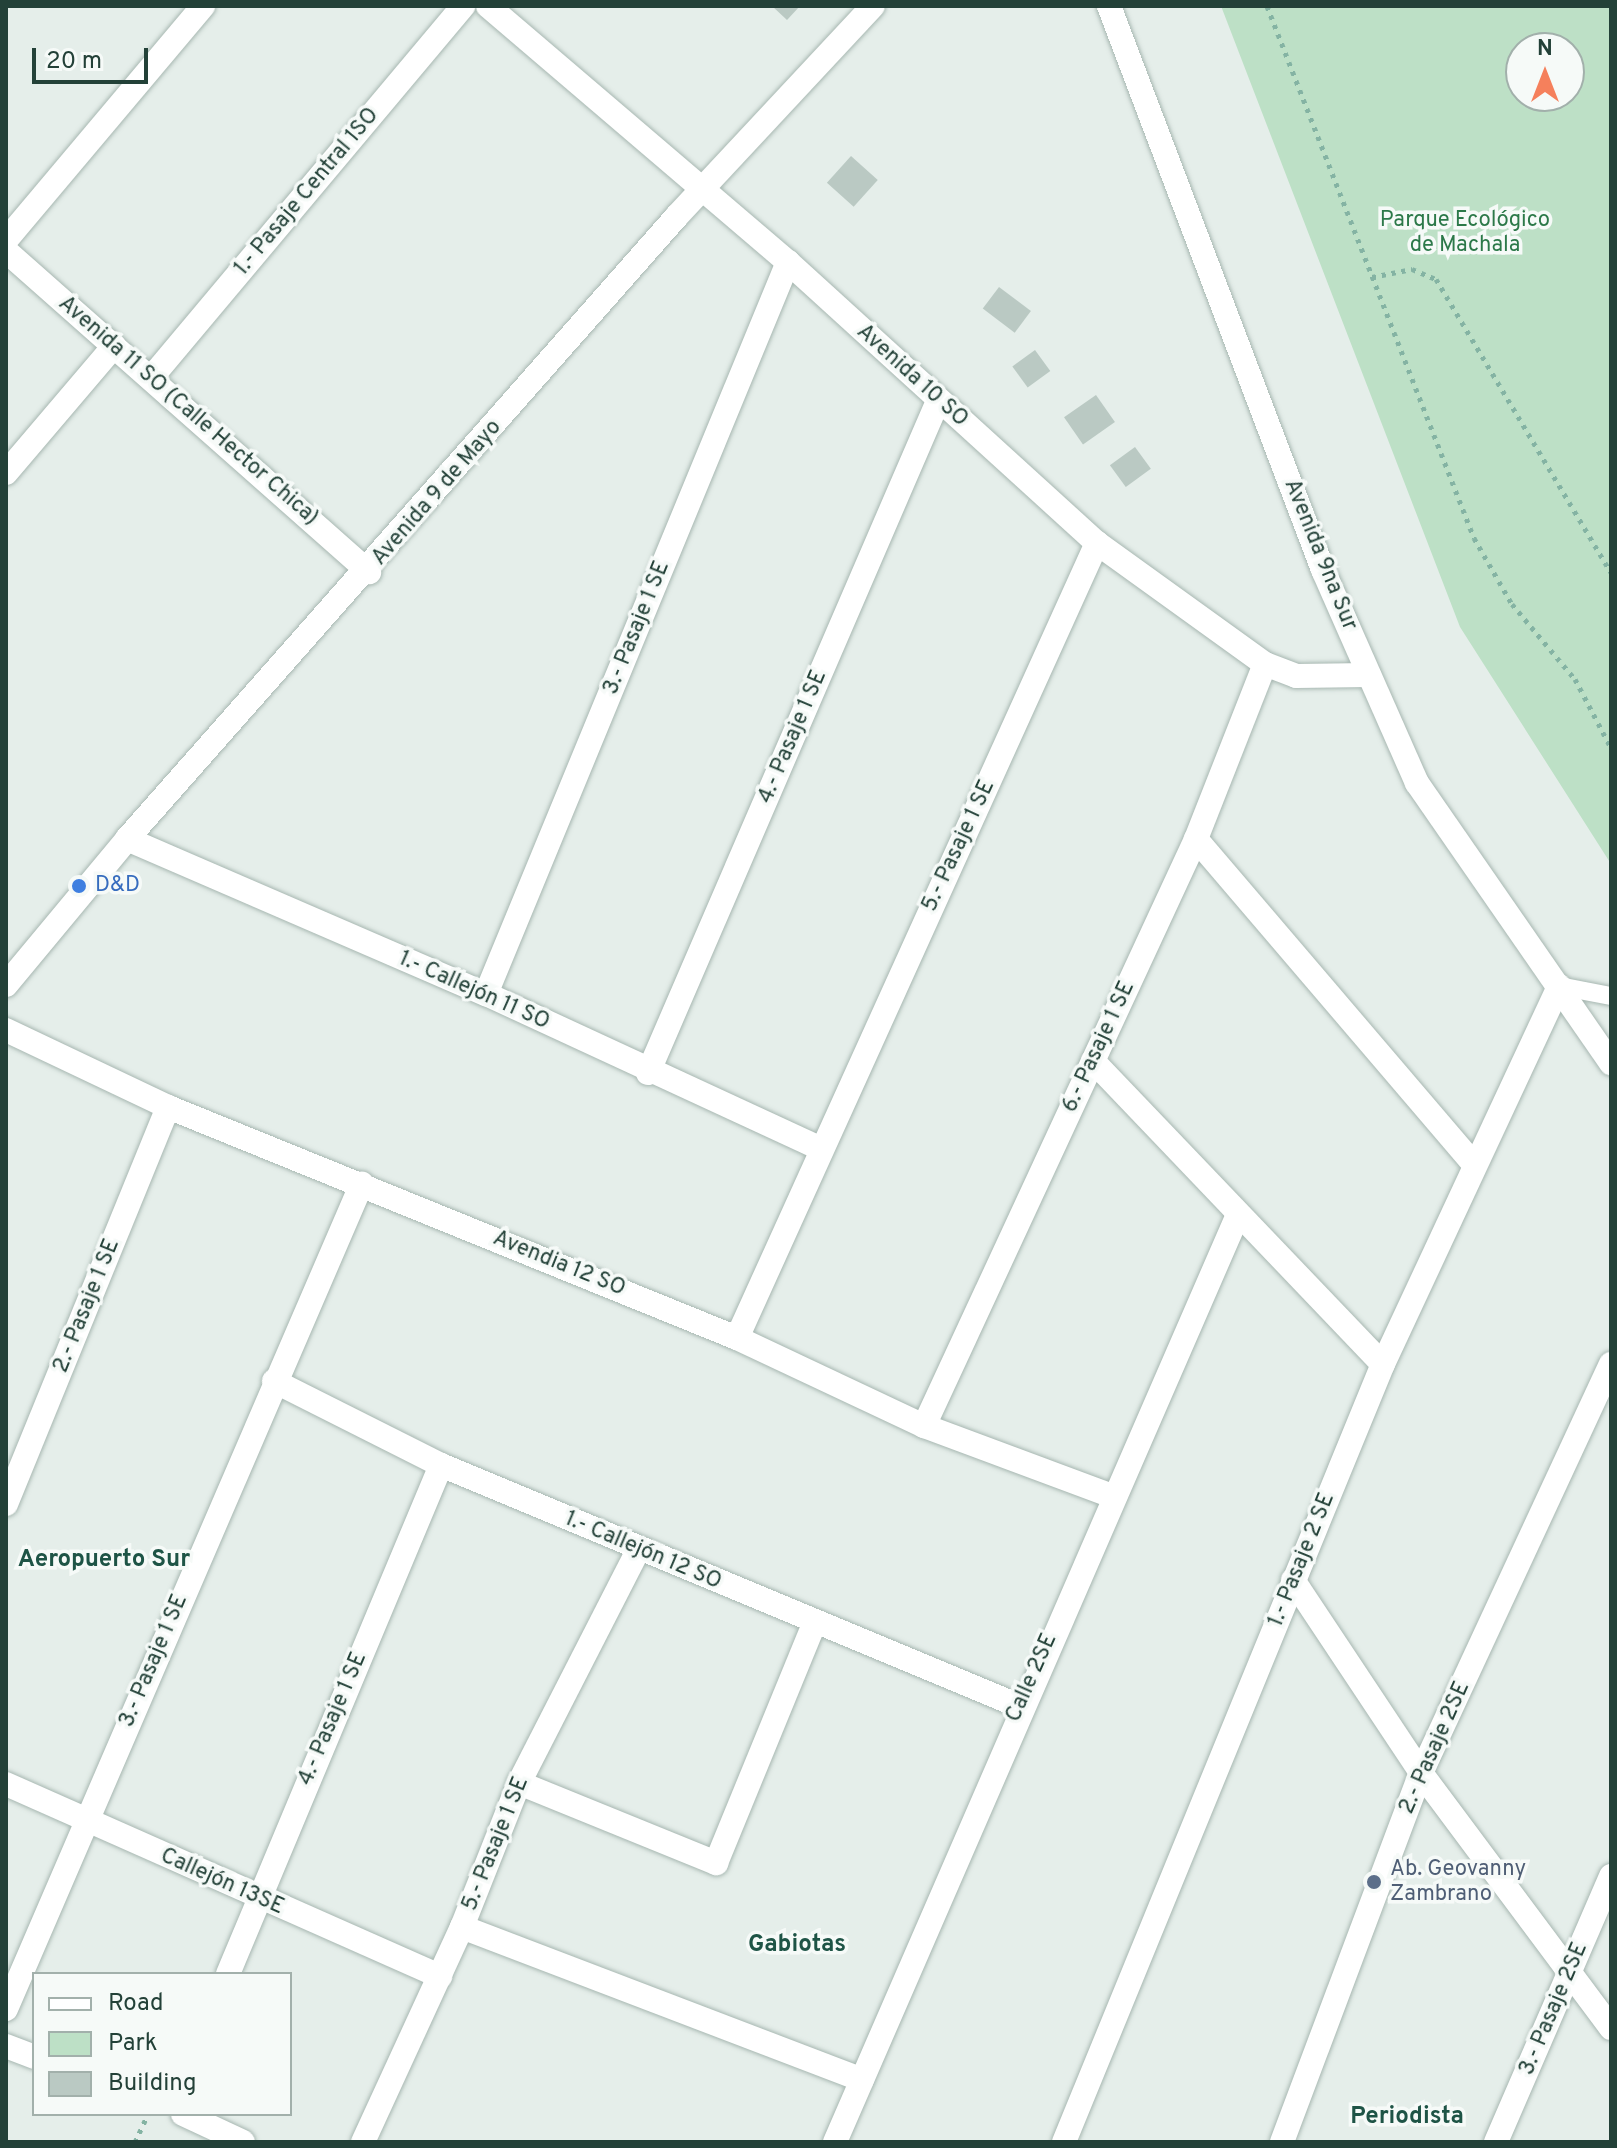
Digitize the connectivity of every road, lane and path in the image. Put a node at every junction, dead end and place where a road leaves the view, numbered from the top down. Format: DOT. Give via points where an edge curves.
graph roads {
  1 [pos="203,6"];
  2 [pos="463,6"];
  3 [pos="488,6"];
  4 [pos="873,6"];
  5 [pos="1109,6"];
  6 [pos="1267,6"];
  7 [pos="700,191"];
  8 [pos="6,240"];
  9 [pos="6,251"];
  10 [pos="788,262"];
  11 [pos="1372,277"];
  12 [pos="114,346"];
  13 [pos="151,378"];
  14 [pos="938,401"];
  15 [pos="6,473"];
  16 [pos="1097,543"];
  17 [pos="369,572"];
  18 [pos="1611,572"];
  19 [pos="1265,664"];
  20 [pos="1369,675"];
  21 [pos="1611,748"];
  22 [pos="127,839"];
  23 [pos="1196,839"];
  24 [pos="6,985"];
  25 [pos="1559,986"];
  26 [pos="486,994"];
  27 [pos="1611,996"];
  28 [pos="6,1030"];
  29 [pos="1093,1061"];
  30 [pos="1611,1063"];
  31 [pos="648,1073"];
  32 [pos="168,1107"];
  33 [pos="820,1148"];
  34 [pos="1473,1163"];
  35 [pos="362,1183"];
  36 [pos="1237,1217"];
  37 [pos="737,1338"];
  38 [pos="1383,1364"];
  39 [pos="1611,1364"];
  40 [pos="274,1381"];
  41 [pos="924,1426"];
  42 [pos="441,1465"];
  43 [pos="1112,1496"];
  44 [pos="6,1504"];
  45 [pos="638,1550"];
  46 [pos="1293,1580"];
  47 [pos="815,1622"];
  48 [pos="1019,1706"];
  49 [pos="1421,1773"];
  50 [pos="519,1783"];
  51 [pos="6,1784"];
  52 [pos="85,1820"];
  53 [pos="1611,1876"];
  54 [pos="256,1899"];
  55 [pos="462,1927"];
  56 [pos="1571,1970"];
  57 [pos="229,1972"];
  58 [pos="440,1976"];
  59 [pos="6,2009"];
  60 [pos="1611,2028"];
  61 [pos="6,2046"];
  62 [pos="32,2056"];
  63 [pos="862,2080"];
  64 [pos="147,2116"];
  65 [pos="187,2116"];
  66 [pos="135,2142"];
  67 [pos="243,2142"];
  68 [pos="363,2142"];
  69 [pos="835,2142"];
  70 [pos="1064,2142"];
  71 [pos="1282,2142"];
  72 [pos="1496,2142"];
  1 -- 8 [label="street"];
  2 -- 13 [label="street, 1.- Pasaje Central 1SO"];
  3 -- 7 [label="street, Avenida 10 SO"];
  4 -- 7 [label="street, Avenida 9 de Mayo"];
  5 -- 20 [label="street, Avenida 9na Sur"];
  6 -- 11 [label="path"];
  7 -- 10 [label="street, Avenida 10 SO"];
  7 -- 17 [label="street, Avenida 9 de Mayo"];
  9 -- 12 [label="street, Avenida 11 SO (Calle Hector Chica)"];
  10 -- 14 [label="street, Avenida 10 SO"];
  10 -- 26 [label="street, 3.- Pasaje 1 SE"];
  11 -- 18 [label="path" via="1412,269 1436,279"];
  11 -- 21 [label="path" via="1474,538 1512,604 1575,679"];
  12 -- 13 [label="street, Avenida 11 SO (Calle Hector Chica)"];
  12 -- 15 [label="street"];
  13 -- 17 [label="street, Avenida 11 SO (Calle Hector Chica)"];
  14 -- 16 [label="street, Avenida 10 SO"];
  14 -- 31 [label="street, 4.- Pasaje 1 SE"];
  16 -- 19 [label="street, Avenida 10 SO"];
  16 -- 33 [label="street, 5.- Pasaje 1 SE"];
  17 -- 22 [label="street, Avenida 9 de Mayo"];
  19 -- 20 [label="street, Avenida 10 SO" via="1296,676"];
  19 -- 23 [label="street, 6.- Pasaje 1 SE"];
  20 -- 25 [label="street, Avenida 9na Sur" via="1417,783"];
  22 -- 24 [label="street, Avenida 9 de Mayo"];
  22 -- 26 [label="street, 1.- Callejón 11 SO"];
  23 -- 29 [label="street, 6.- Pasaje 1 SE"];
  23 -- 34 [label="street"];
  25 -- 27 [label="lane"];
  25 -- 30 [label="street, Avenida 9na Sur"];
  25 -- 34 [label="street, 1.- Pasaje 2 SE"];
  26 -- 31 [label="street, 1.- Callejón 11 SO"];
  28 -- 32 [label="street, Avendia 12 SO"];
  29 -- 36 [label="street"];
  29 -- 41 [label="street, 6.- Pasaje 1 SE"];
  31 -- 33 [label="street, 1.- Callejón 11 SO"];
  32 -- 35 [label="street, Avendia 12 SO"];
  32 -- 44 [label="street, 2.- Pasaje 1 SE"];
  33 -- 37 [label="street, 5.- Pasaje 1 SE"];
  34 -- 38 [label="street, 1.- Pasaje 2 SE"];
  35 -- 37 [label="street, Avendia 12 SO"];
  35 -- 40 [label="street, 3.- Pasaje 1 SE"];
  36 -- 38 [label="street"];
  36 -- 43 [label="street, Calle 2SE"];
  37 -- 41 [label="street, Avendia 12 SO"];
  38 -- 46 [label="street, 1.- Pasaje 2 SE"];
  39 -- 49 [label="street, 2.- Pasaje 2SE"];
  40 -- 42 [label="street, 1.- Callejón 12 SO"];
  40 -- 52 [label="street, 3.- Pasaje 1 SE"];
  41 -- 43 [label="street, Avendia 12 SO"];
  42 -- 45 [label="street, 1.- Callejón 12 SO"];
  42 -- 54 [label="street, 4.- Pasaje 1 SE"];
  43 -- 48 [label="street, Calle 2SE"];
  45 -- 47 [label="street, 1.- Callejón 12 SO"];
  45 -- 50 [label="street, 5.- Pasaje 1 SE"];
  46 -- 49 [label="street"];
  46 -- 70 [label="street, 1.- Pasaje 2 SE"];
  47 -- 48 [label="street, 1.- Callejón 12 SO"];
  47 -- 50 [label="street" via="716,1863"];
  48 -- 63 [label="street, Calle 2SE"];
  49 -- 56 [label="street"];
  49 -- 71 [label="street, 2.- Pasaje 2SE"];
  50 -- 55 [label="street, 5.- Pasaje 1 SE"];
  51 -- 52 [label="street, Callejón 13SE"];
  52 -- 54 [label="street, Callejón 13SE"];
  52 -- 59 [label="street, 3.- Pasaje 1 SE"];
  53 -- 56 [label="street, 3.- Pasaje 2SE"];
  54 -- 57 [label="street, 4.- Pasaje 1 SE"];
  54 -- 58 [label="street, Callejón 13SE"];
  55 -- 58 [label="street, 5.- Pasaje 1 SE"];
  55 -- 63 [label="street"];
  56 -- 60 [label="street"];
  56 -- 72 [label="street, 3.- Pasaje 2SE"];
  58 -- 68 [label="street, 5.- Pasaje 1 SE"];
  61 -- 62 [label="street"];
  63 -- 69 [label="street, Calle 2SE"];
  64 -- 66 [label="path"];
  65 -- 67 [label="street"];
}
